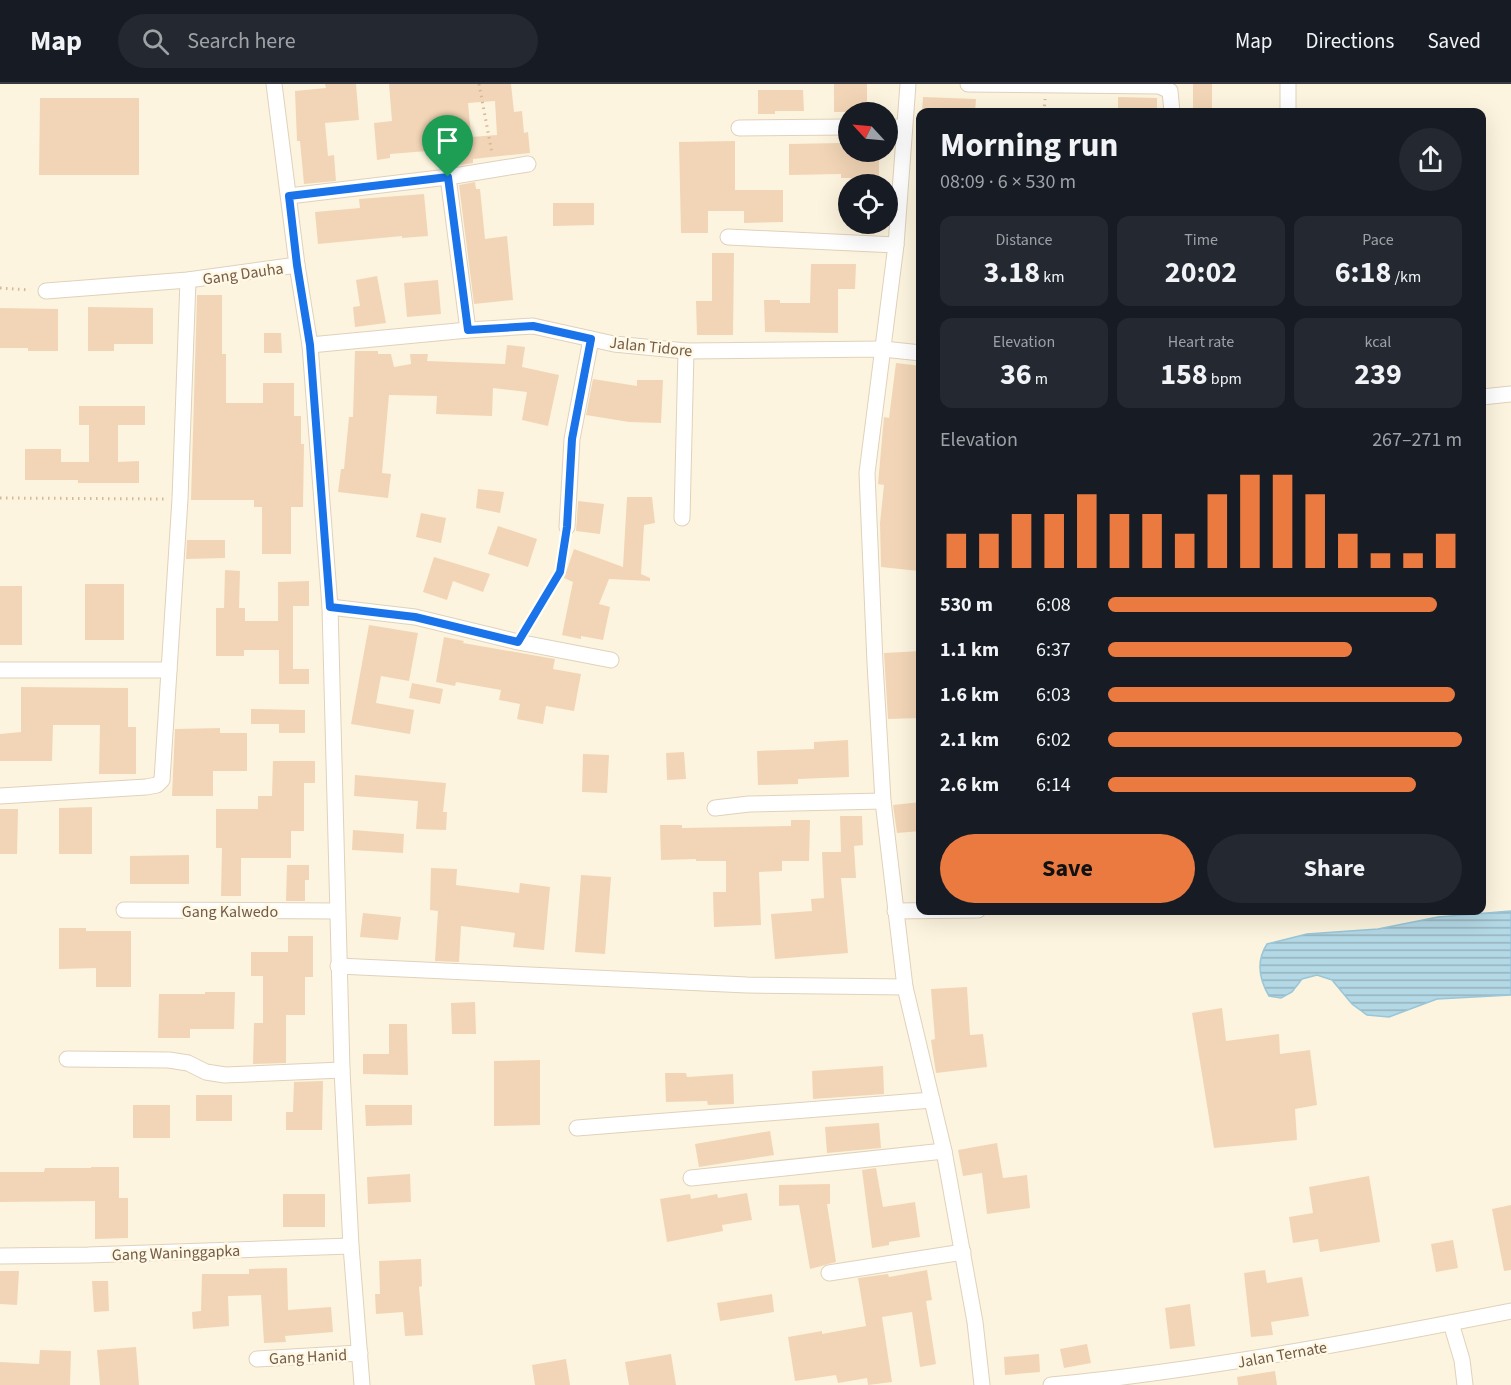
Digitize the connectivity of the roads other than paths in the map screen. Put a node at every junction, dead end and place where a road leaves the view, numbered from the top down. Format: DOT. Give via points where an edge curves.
graph roads {
  1 [pos="274,84"];
  2 [pos="908,84"];
  3 [pos="968,84"];
  4 [pos="1288,84"];
  5 [pos="1172,87"];
  6 [pos="1172,108"];
  7 [pos="1288,108"];
  8 [pos="838,127"];
  9 [pos="898,127"];
  10 [pos="904,127"];
  11 [pos="739,128"];
  12 [pos="528,164"];
  13 [pos="448,177"];
  14 [pos="289,196"];
  15 [pos="728,237"];
  16 [pos="896,245"];
  17 [pos="297,265"];
  18 [pos="188,280"];
  19 [pos="46,291"];
  20 [pos="468,330"];
  21 [pos="591,339"];
  22 [pos="310,345"];
  23 [pos="883,349"];
  24 [pos="686,351"];
  25 [pos="916,352"];
  26 [pos="1511,394"];
  27 [pos="1486,397"];
  28 [pos="682,518"];
  29 [pos="567,527"];
  30 [pos="330,607"];
  31 [pos="610,660"];
  32 [pos="0,670"];
  33 [pos="169,670"];
  34 [pos="0,796"];
  35 [pos="883,801"];
  36 [pos="715,808"];
  37 [pos="123,910"];
  38 [pos="337,911"];
  39 [pos="895,911"];
  40 [pos="916,911"];
  41 [pos="338,966"];
  42 [pos="905,987"];
  43 [pos="67,1059"];
  44 [pos="342,1070"];
  45 [pos="932,1100"];
  46 [pos="577,1128"];
  47 [pos="944,1151"];
  48 [pos="691,1178"];
  49 [pos="351,1246"];
  50 [pos="963,1252"];
  51 [pos="0,1256"];
  52 [pos="829,1273"];
  53 [pos="1511,1311"];
  54 [pos="1451,1323"];
  55 [pos="360,1353"];
  56 [pos="257,1359"];
  57 [pos="362,1385"];
  58 [pos="982,1385"];
  59 [pos="1051,1385"];
  60 [pos="1465,1385"];
  1 -- 14 [label="street"];
  2 -- 10 [label="street"];
  3 -- 5 [label="street"];
  4 -- 7 [label="street"];
  5 -- 6 [label="street"];
  8 -- 11 [label="street"];
  9 -- 10 [label="street"];
  10 -- 16 [label="street"];
  12 -- 13 [label="street"];
  13 -- 14 [label="street"];
  13 -- 20 [label="street"];
  14 -- 17 [label="street"];
  15 -- 16 [label="street"];
  16 -- 23 [label="street"];
  17 -- 18 [label="street, Gang Dauha"];
  17 -- 22 [label="street"];
  18 -- 19 [label="street, Gang Dauha"];
  18 -- 33 [label="street"];
  20 -- 21 [label="street, Jalan Tidore" via="533,326"];
  20 -- 22 [label="street, Jalan Tidore"];
  21 -- 24 [label="street, Jalan Tidore"];
  21 -- 29 [label="street" via="572,439"];
  22 -- 30 [label="street"];
  23 -- 24 [label="street, Jalan Tidore"];
  23 -- 25 [label="street, Jalan Tidore"];
  23 -- 35 [label="street" via="867,473"];
  24 -- 28 [label="street"];
  26 -- 27 [label="street"];
  30 -- 31 [label="street" via="415,617"];
  30 -- 38 [label="street"];
  32 -- 33 [label="street"];
  33 -- 34 [label="street" via="165,769 157,785"];
  35 -- 36 [label="street"];
  35 -- 39 [label="street"];
  37 -- 38 [label="street, Gang Kalwedo"];
  38 -- 41 [label="street"];
  39 -- 40 [label="street"];
  39 -- 42 [label="street"];
  41 -- 42 [label="street" via="747,985"];
  41 -- 44 [label="street"];
  42 -- 45 [label="street"];
  43 -- 44 [label="street" via="169,1060 225,1075"];
  44 -- 49 [label="street"];
  45 -- 46 [label="street"];
  45 -- 47 [label="street"];
  47 -- 48 [label="street"];
  47 -- 50 [label="street"];
  49 -- 51 [label="street, Gang Waninggapka"];
  49 -- 55 [label="street"];
  50 -- 52 [label="street"];
  50 -- 58 [label="street"];
  53 -- 54 [label="street, Jalan Ternate"];
  54 -- 59 [label="street, Jalan Ternate" via="1245,1361"];
  54 -- 60 [label="street"];
  55 -- 56 [label="street, Gang Hanid"];
  55 -- 57 [label="street"];
}
